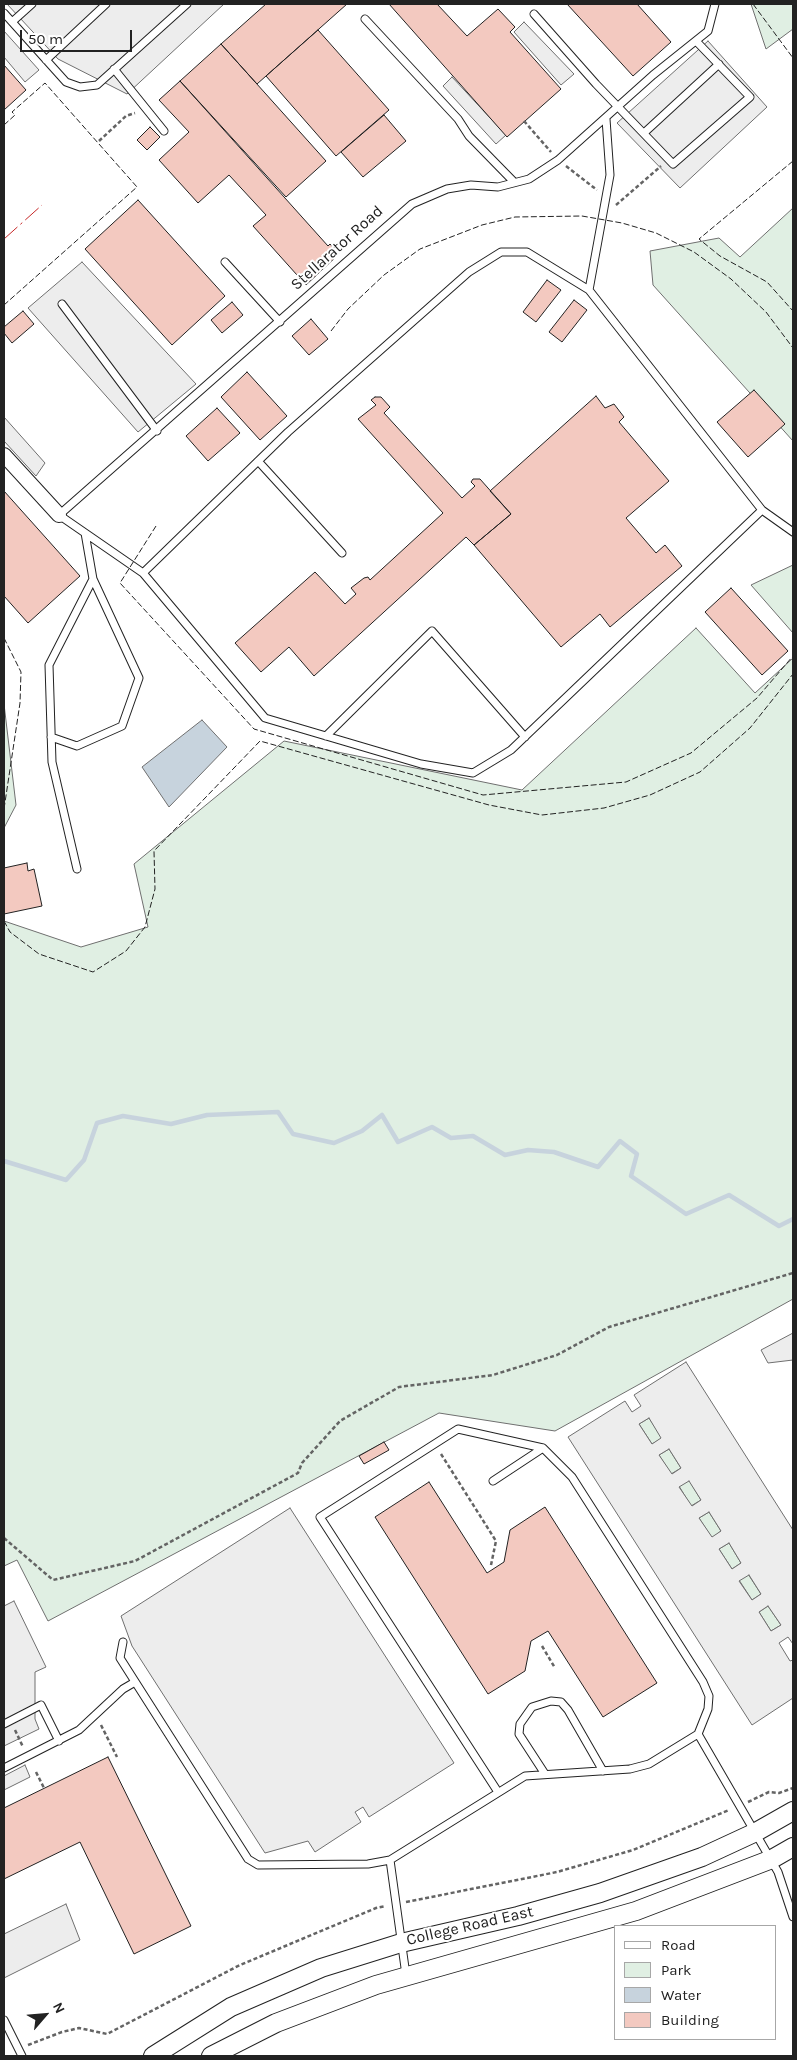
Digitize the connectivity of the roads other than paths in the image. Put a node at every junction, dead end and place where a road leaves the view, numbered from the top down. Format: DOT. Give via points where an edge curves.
graph roads {
  1 [pos="32,4"];
  2 [pos="106,4"];
  3 [pos="187,4"];
  4 [pos="716,4"];
  5 [pos="4,13"];
  6 [pos="534,14"];
  7 [pos="365,19"];
  8 [pos="12,22"];
  9 [pos="696,41"];
  10 [pos="46,60"];
  11 [pos="718,64"];
  12 [pos="114,69"];
  13 [pos="619,106"];
  14 [pos="606,119"];
  15 [pos="164,131"];
  16 [pos="644,134"];
  17 [pos="514,182"];
  18 [pos="225,262"];
  19 [pos="589,290"];
  20 [pos="62,304"];
  21 [pos="280,322"];
  22 [pos="157,431"];
  23 [pos="4,454"];
  24 [pos="258,461"];
  25 [pos="762,510"];
  26 [pos="60,515"];
  27 [pos="793,532"];
  28 [pos="85,533"];
  29 [pos="342,553"];
  30 [pos="143,573"];
  31 [pos="93,578"];
  32 [pos="326,736"];
  33 [pos="51,737"];
  34 [pos="525,737"];
  35 [pos="77,869"];
  36 [pos="543,1448"];
  37 [pos="493,1481"];
  38 [pos="123,1642"];
  39 [pos="135,1682"];
  40 [pos="7,1722"];
  41 [pos="698,1734"];
  42 [pos="59,1741"];
  43 [pos="4,1768"];
  44 [pos="603,1771"];
  45 [pos="544,1774"];
  46 [pos="498,1792"];
  47 [pos="793,1811"];
  48 [pos="756,1832"];
  49 [pos="793,1847"];
  50 [pos="772,1859"];
  51 [pos="390,1860"];
  52 [pos="793,1917"];
  53 [pos="401,1943"];
  54 [pos="407,1976"];
  55 [pos="4,2020"];
  56 [pos="22,2056"];
  57 [pos="153,2056"];
  58 [pos="211,2056"];
  1 -- 8 [label="lane"];
  2 -- 10 [label="lane"];
  3 -- 12 [label="lane"];
  4 -- 9 [label="lane, Stellarator Road" via="708,31"];
  5 -- 8 [label="lane"];
  6 -- 13 [label="lane"];
  7 -- 17 [label="lane"];
  8 -- 10 [label="lane"];
  9 -- 11 [label="lane"];
  9 -- 13 [label="lane, Stellarator Road"];
  10 -- 12 [label="lane" via="66,82 80,87 97,85"];
  11 -- 16 [label="lane"];
  11 -- 16 [label="lane" via="750,96 673,164"];
  12 -- 15 [label="lane"];
  13 -- 14 [label="lane, Stellarator Road"];
  13 -- 16 [label="lane"];
  14 -- 17 [label="lane, Stellarator Road" via="558,160 529,179"];
  14 -- 19 [label="lane" via="610,175"];
  17 -- 21 [label="lane, Stellarator Road" via="498,187 471,185 447,189 412,204"];
  18 -- 21 [label="lane"];
  19 -- 24 [label="lane" via="527,252 501,252 469,272"];
  19 -- 25 [label="lane"];
  20 -- 22 [label="lane"];
  21 -- 22 [label="lane, Stellarator Road"];
  22 -- 26 [label="lane, Stellarator Road"];
  23 -- 26 [label="street"];
  24 -- 29 [label="lane"];
  24 -- 30 [label="lane"];
  25 -- 27 [label="lane"];
  25 -- 34 [label="lane"];
  26 -- 28 [label="lane"];
  28 -- 30 [label="lane"];
  28 -- 31 [label="lane"];
  30 -- 32 [label="lane" via="265,718"];
  31 -- 33 [label="lane" via="50,666"];
  31 -- 33 [label="lane" via="139,678 122,726 76,746"];
  32 -- 34 [label="lane" via="421,764 473,773 511,750"];
  32 -- 34 [label="lane" via="432,631"];
  33 -- 35 [label="lane" via="52,762"];
  36 -- 37 [label="lane"];
  36 -- 41 [label="lane" via="572,1477 703,1682 709,1696 708,1709"];
  36 -- 46 [label="lane" via="458,1429 320,1517"];
  38 -- 39 [label="lane" via="120,1658"];
  39 -- 42 [label="lane" via="79,1730"];
  39 -- 51 [label="lane" via="248,1860 258,1866 368,1864"];
  40 -- 42 [label="lane" via="42,1705"];
  41 -- 44 [label="lane" via="649,1764"];
  41 -- 48 [label="lane"];
  42 -- 43 [label="lane"];
  44 -- 45 [label="lane"];
  44 -- 45 [label="lane" via="568,1710 561,1702 551,1701 532,1707 525,1714 519,1734"];
  45 -- 46 [label="lane" via="525,1776"];
  46 -- 51 [label="lane"];
  47 -- 48 [label="street, College Road East"];
  48 -- 50 [label="lane"];
  48 -- 53 [label="street, College Road East" via="702,1857 600,1893"];
  49 -- 50 [label="street, College Road East"];
  50 -- 52 [label="lane"];
  50 -- 54 [label="street, College Road East" via="636,1911"];
  51 -- 53 [label="lane"];
  53 -- 54 [label="lane"];
  53 -- 57 [label="street, College Road East" via="320,1968 231,2007"];
  54 -- 58 [label="street, College Road East" via="276,2023"];
  55 -- 56 [label="lane"];
}
